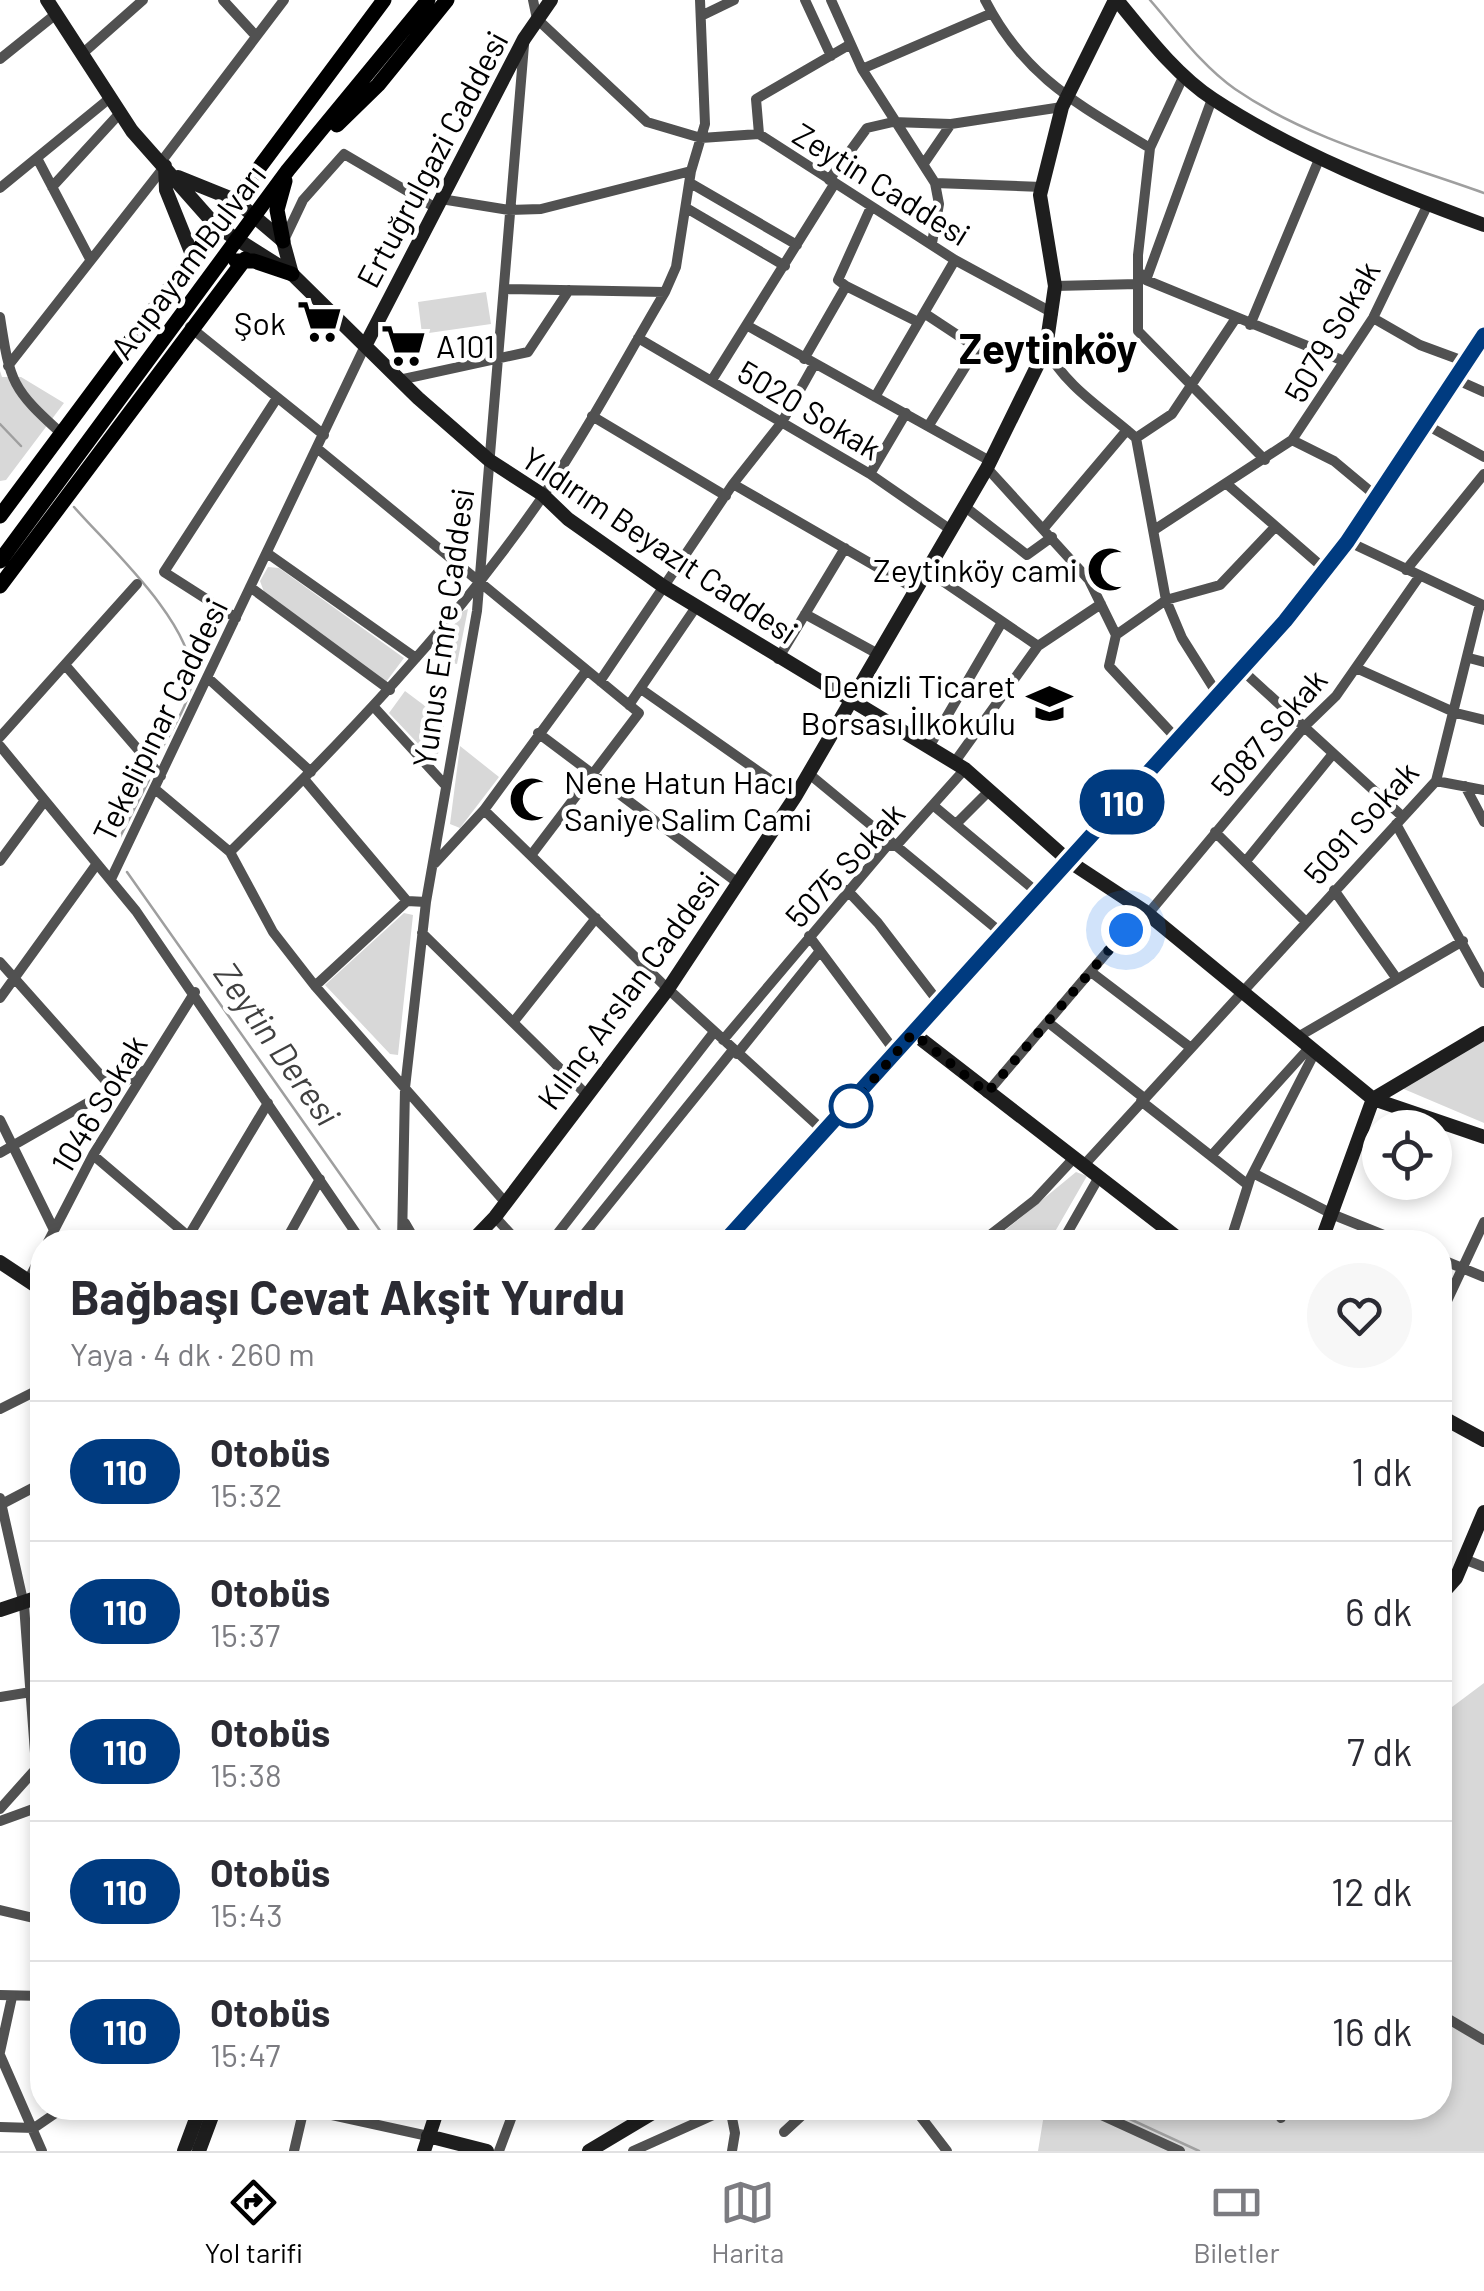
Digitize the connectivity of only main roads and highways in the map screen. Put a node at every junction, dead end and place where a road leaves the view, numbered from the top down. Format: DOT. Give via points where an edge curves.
graph roads {
  1 [pos="384,0"];
  2 [pos="428,0"];
  3 [pos="447,0"];
  4 [pos="288,170"];
  5 [pos="283,240"];
  6 [pos="244,259"];
  7 [pos="218,265"];
  8 [pos="292,274"];
  9 [pos="6,496"];
  10 [pos="0,516"];
  11 [pos="0,562"];
  12 [pos="0,586"];
  1 -- 9 [label="main road, Acıpayam Bulvarı" via="62,434"];
  2 -- 4 [label="main road, Acıpayam Bulvarı"];
  3 -- 4 [label="main road" via="378,85"];
  4 -- 5 [label="main road" via="277,210"];
  4 -- 7 [label="main road, Acıpayam Bulvarı"];
  6 -- 7 [label="main road"];
  6 -- 8 [label="main road"];
  6 -- 12 [label="main road"];
  7 -- 11 [label="main road, Acıpayam Bulvarı"];
  9 -- 10 [label="main road, Acıpayam Bulvarı"];
}
